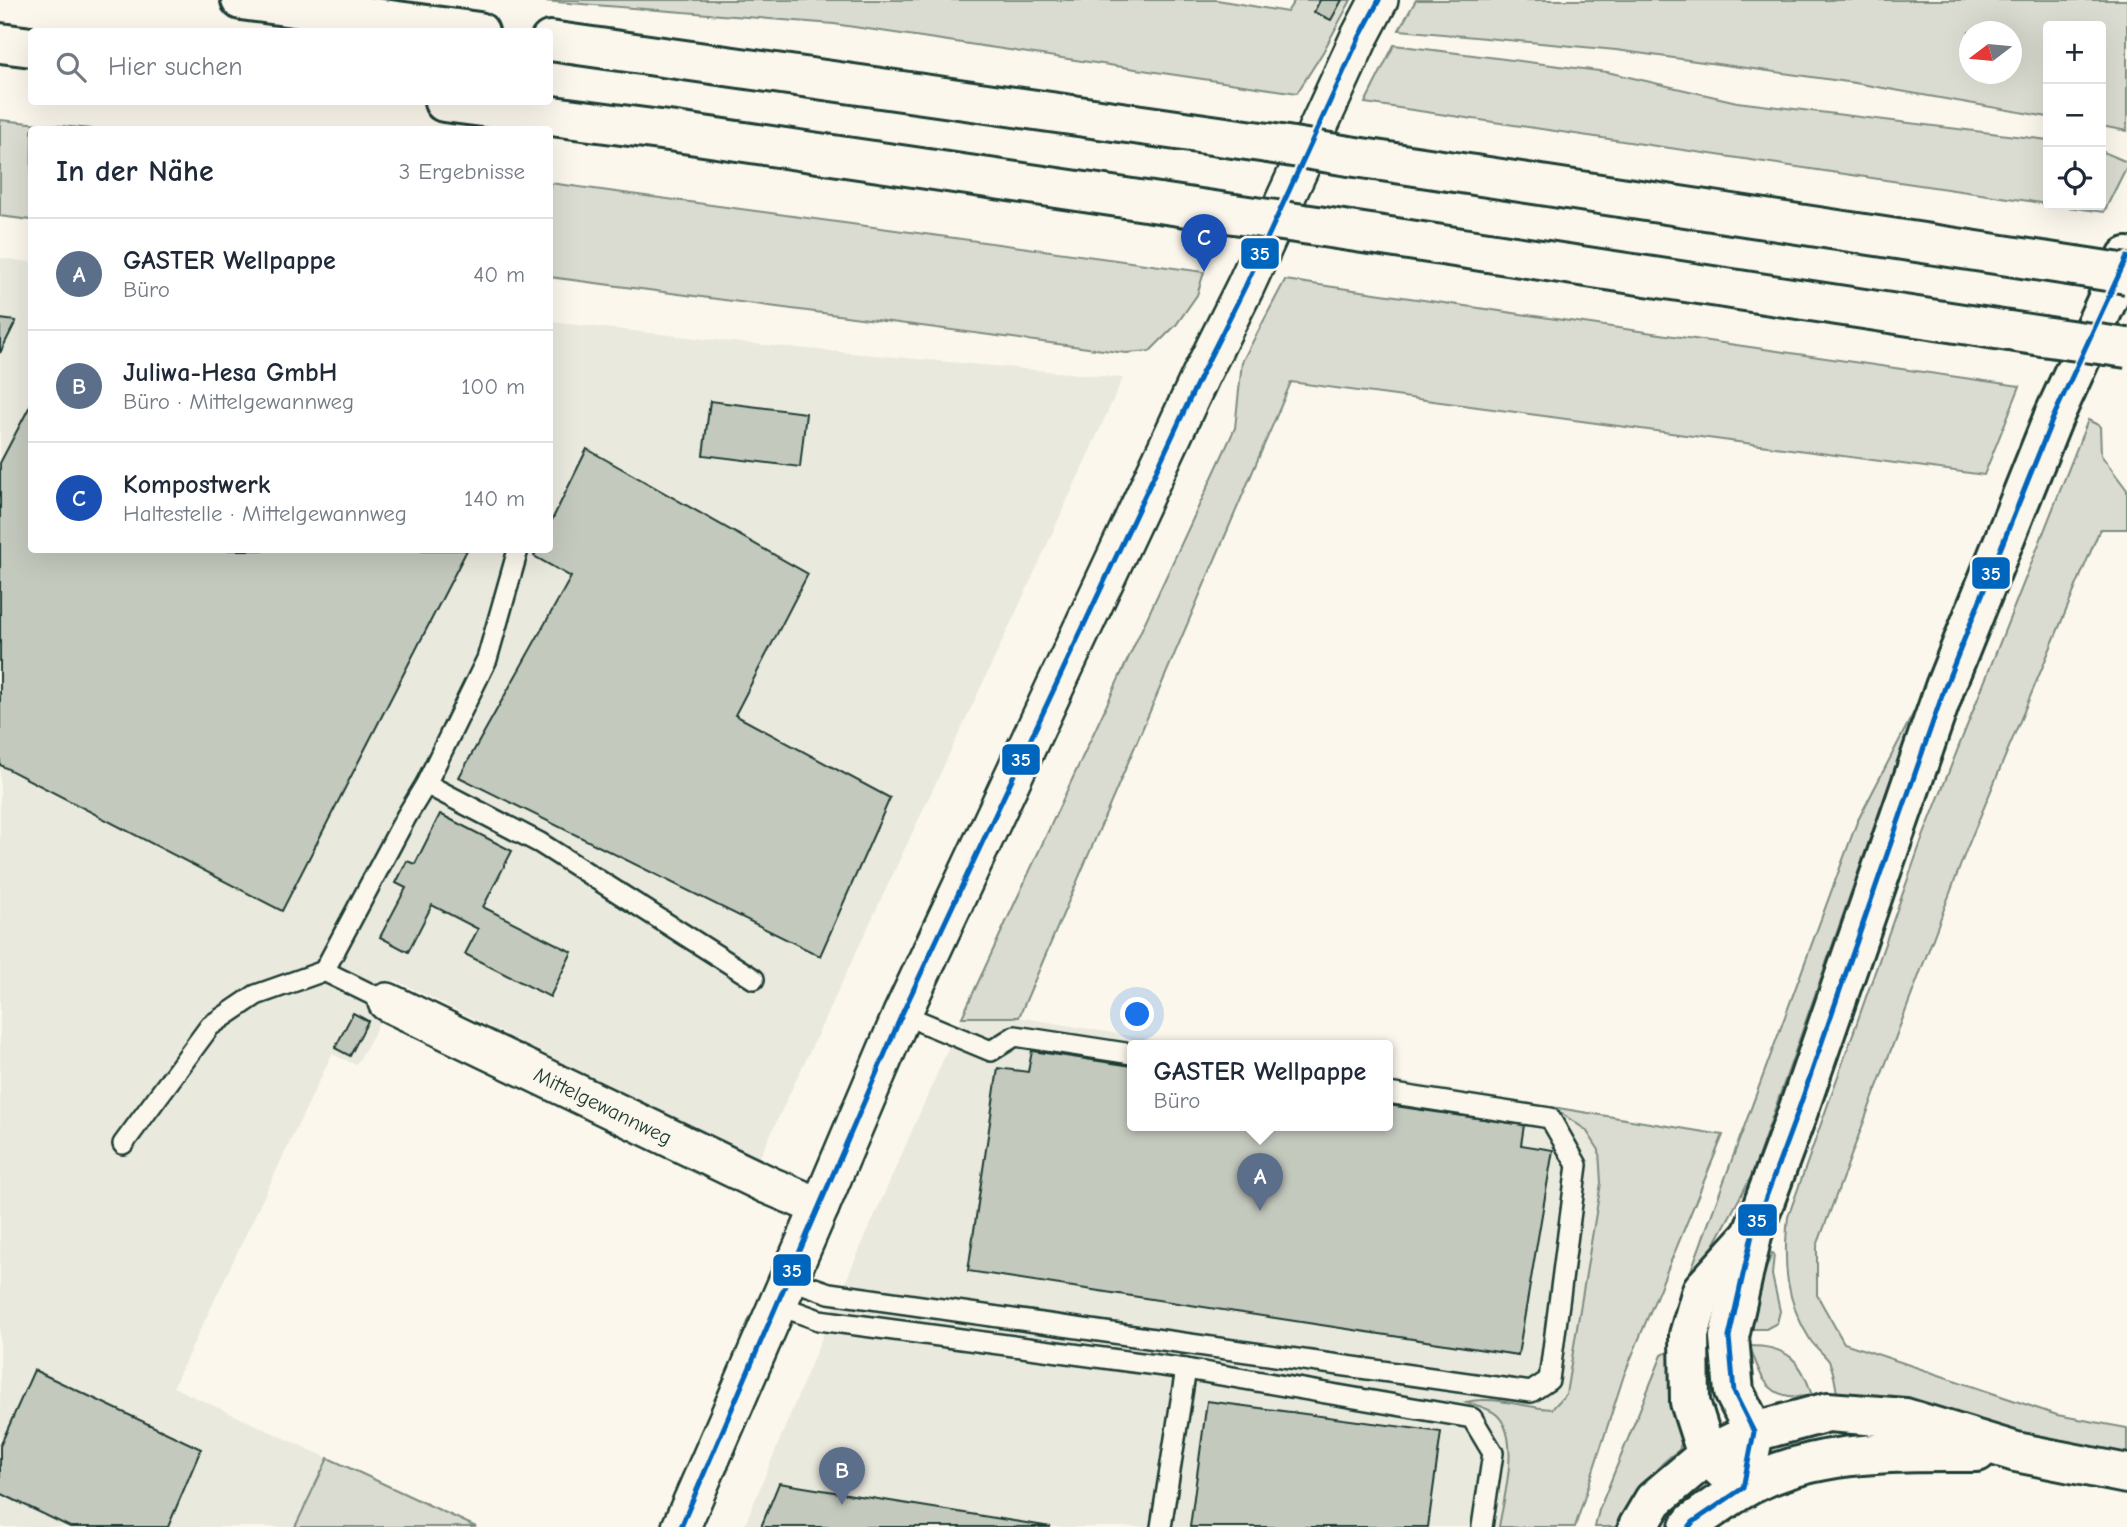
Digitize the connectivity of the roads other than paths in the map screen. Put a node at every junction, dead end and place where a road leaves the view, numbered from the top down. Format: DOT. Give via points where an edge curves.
graph roads {
  1 [pos="241,0"];
  2 [pos="1379,0"];
  3 [pos="449,28"];
  4 [pos="553,41"];
  5 [pos="0,43"];
  6 [pos="28,46"];
  7 [pos="467,105"];
  8 [pos="2127,257"];
  9 [pos="2127,274"];
  10 [pos="2127,348"];
  11 [pos="517,553"];
  12 [pos="426,784"];
  13 [pos="324,971"];
  14 [pos="754,979"];
  15 [pos="387,1002"];
  16 [pos="902,1014"];
  17 [pos="1127,1053"];
  18 [pos="1393,1094"];
  19 [pos="122,1144"];
  20 [pos="820,1207"];
  21 [pos="1752,1235"];
  22 [pos="783,1292"];
  23 [pos="1186,1369"];
  24 [pos="1754,1432"];
  25 [pos="2016,1452"];
  26 [pos="1707,1455"];
  27 [pos="2127,1474"];
  28 [pos="1743,1488"];
  29 [pos="681,1527"];
  30 [pos="1161,1527"];
  31 [pos="1482,1527"];
  32 [pos="1638,1527"];
  33 [pos="1689,1527"];
  1 -- 3 [label="main road"];
  2 -- 16 [label="street"];
  4 -- 9 [label="main road, bridge" via="1268,143"];
  5 -- 6 [label="main road"];
  7 -- 10 [label="main road, bridge" via="690,134"];
  8 -- 21 [label="main road" via="2053,418 1945,687"];
  11 -- 12 [label="lane" via="487,659"];
  12 -- 13 [label="lane"];
  12 -- 14 [label="lane" via="540,843"];
  13 -- 15 [label="lane"];
  13 -- 19 [label="lane" via="256,995 210,1026"];
  15 -- 20 [label="street, Mittelgewannweg"];
  16 -- 17 [label="lane" via="991,1051 1015,1036"];
  16 -- 20 [label="street"];
  18 -- 22 [label="lane" via="1550,1118 1577,1165 1549,1380 1531,1392 839,1294"];
  20 -- 22 [label="street"];
  21 -- 24 [label="main road" via="1729,1337 1734,1392"];
  21 -- 26 [label="main road" via="1702,1290 1689,1335 1690,1402"];
  22 -- 23 [label="lane" via="819,1320"];
  22 -- 29 [label="street"];
  23 -- 30 [label="lane"];
  23 -- 31 [label="lane" via="1472,1418 1493,1453"];
  24 -- 25 [label="main road" via="1828,1412 1905,1418"];
  24 -- 26 [label="main road"];
  24 -- 28 [label="main road"];
  25 -- 27 [label="main road"];
  25 -- 28 [label="main road" via="1836,1458 1785,1470"];
  26 -- 28 [label="main road"];
  26 -- 32 [label="main road" via="1654,1500"];
  28 -- 33 [label="main road"];
}
